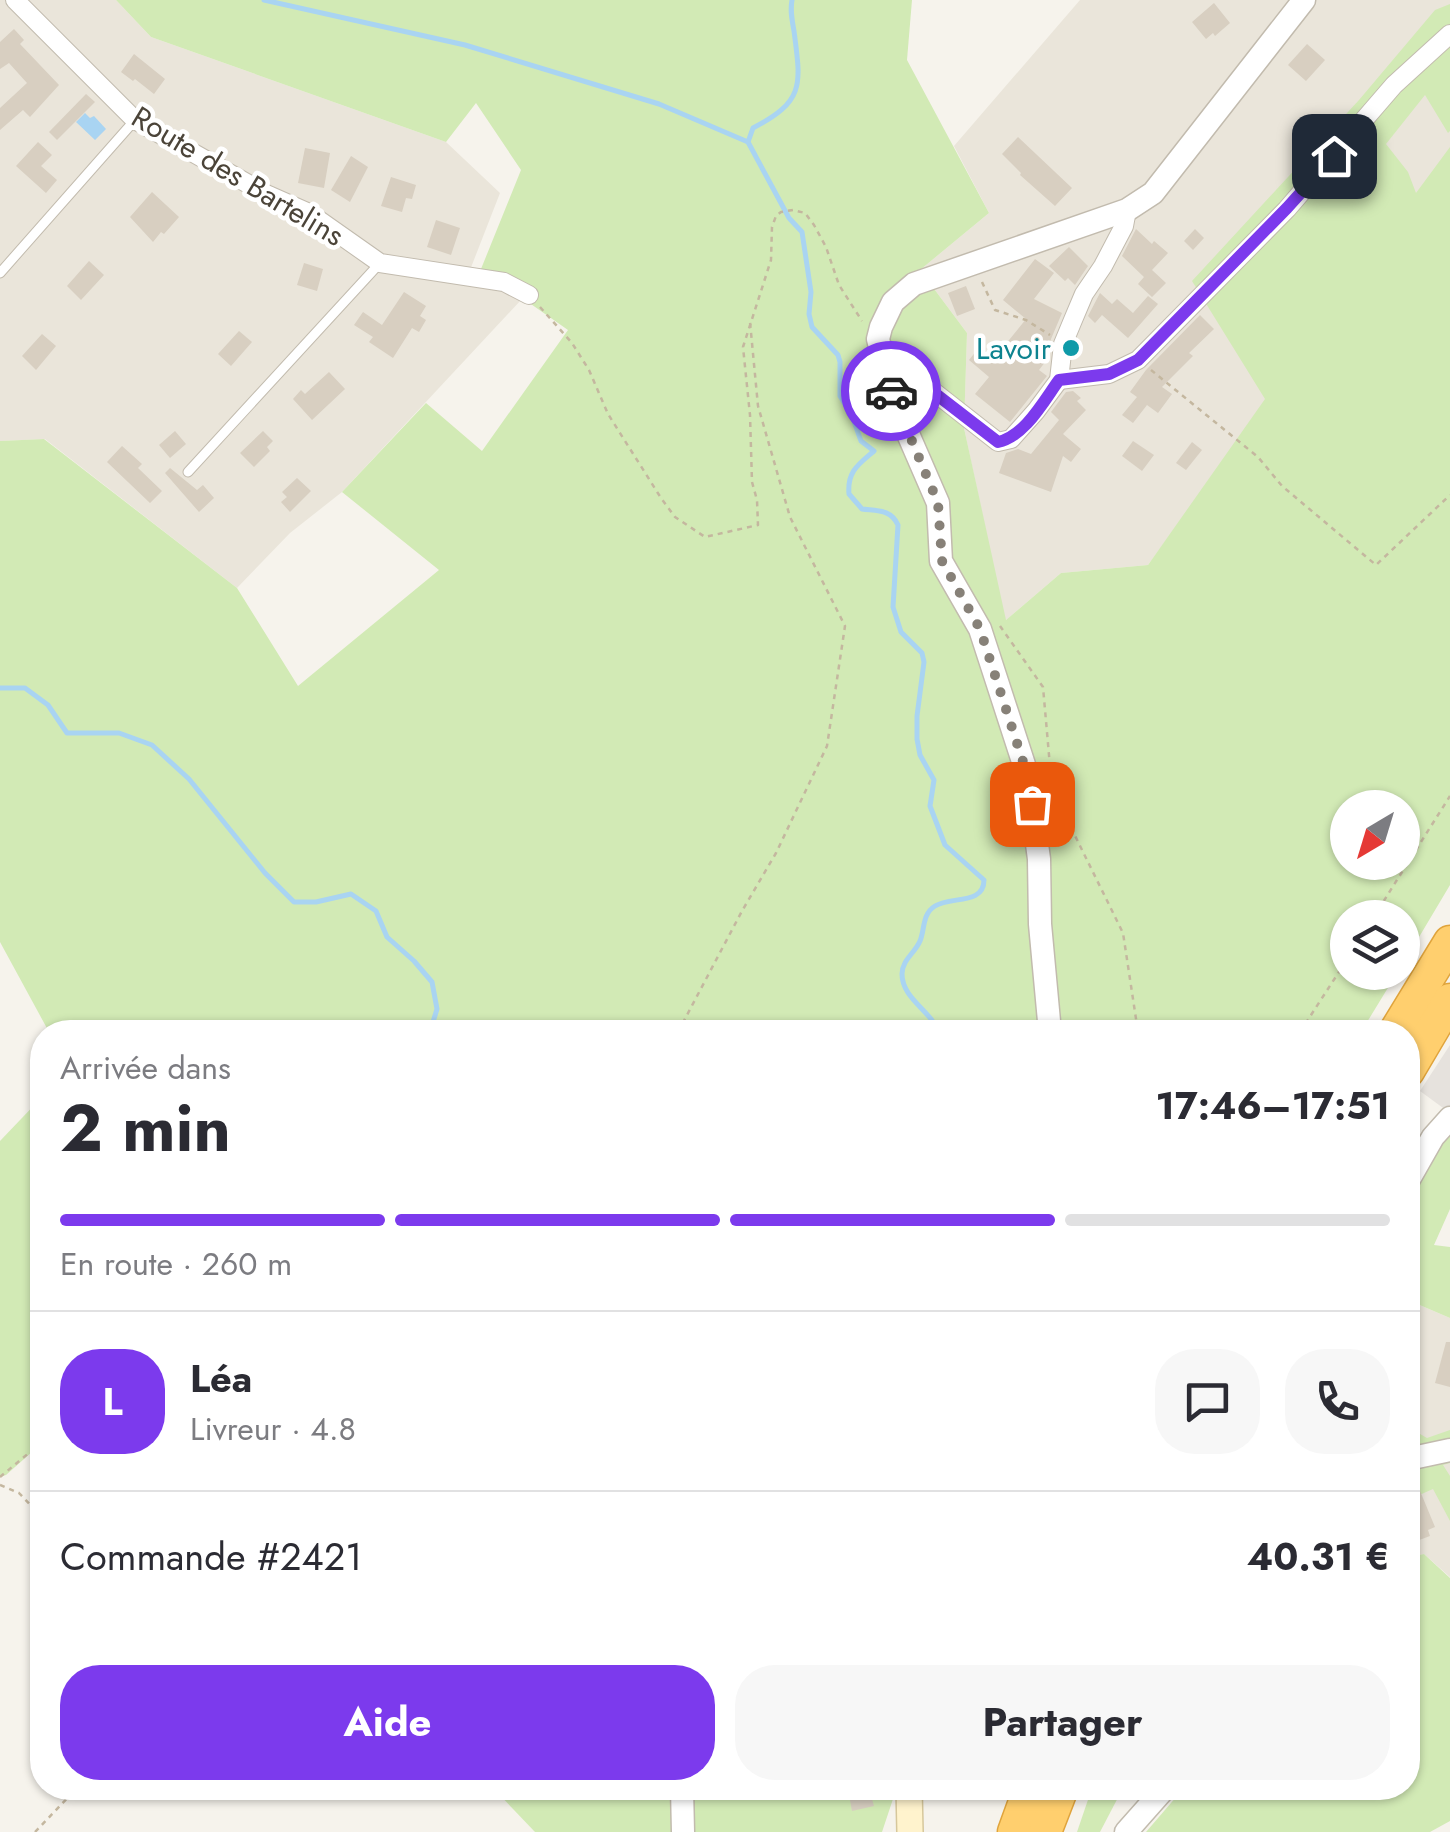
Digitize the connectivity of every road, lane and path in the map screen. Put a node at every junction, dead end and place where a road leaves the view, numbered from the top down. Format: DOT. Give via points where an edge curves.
graph roads {
  1 [pos="14,0"];
  2 [pos="1304,0"];
  3 [pos="1450,34"];
  4 [pos="135,120"];
  5 [pos="1127,210"];
  6 [pos="380,263"];
  7 [pos="972,264"];
  8 [pos="0,273"];
  9 [pos="529,295"];
  10 [pos="750,321"];
  11 [pos="881,326"];
  12 [pos="1063,344"];
  13 [pos="1138,360"];
  14 [pos="886,368"];
  15 [pos="1059,380"];
  16 [pos="188,472"];
  17 [pos="1450,495"];
  18 [pos="990,617"];
  19 [pos="1450,796"];
  20 [pos="1384,900"];
  21 [pos="1450,942"];
  22 [pos="1330,986"];
  23 [pos="1450,1000"];
  24 [pos="684,1020"];
  25 [pos="1049,1020"];
  26 [pos="1136,1020"];
  27 [pos="1308,1020"];
  28 [pos="1401,1020"];
  29 [pos="1420,1051"];
  30 [pos="1450,1118"];
  31 [pos="1420,1158"];
  32 [pos="1450,1450"];
  33 [pos="30,1452"];
  34 [pos="1420,1456"];
  35 [pos="0,1477"];
  36 [pos="0,1485"];
  37 [pos="30,1504"];
  38 [pos="66,1800"];
  39 [pos="683,1800"];
  40 [pos="909,1800"];
  41 [pos="1026,1800"];
  42 [pos="1058,1800"];
  43 [pos="1154,1800"];
  44 [pos="35,1832"];
  45 [pos="684,1832"];
  46 [pos="910,1832"];
  47 [pos="1014,1832"];
  48 [pos="1046,1832"];
  49 [pos="1126,1832"];
  1 -- 4 [label="street, Route des Bartelins"];
  2 -- 5 [label="street" via="1153,193"];
  3 -- 13 [label="street" via="1394,85 1287,208"];
  4 -- 6 [label="street, Route des Bartelins" via="309,213"];
  4 -- 8 [label="lane"];
  5 -- 7 [label="street"];
  5 -- 12 [label="street"];
  6 -- 9 [label="street, Route des Bartelins" via="504,282"];
  6 -- 16 [label="lane, Route des Bartelins"];
  7 -- 11 [label="street" via="914,284"];
  7 -- 12 [label="path" via="995,310"];
  9 -- 10 [label="path" via="572,342 661,498 705,537 758,525 743,347"];
  10 -- 11 [label="path" via="771,260 776,216 793,210 814,225 838,286 862,322"];
  10 -- 24 [label="path" via="758,406 790,517 846,626 827,746"];
  11 -- 14 [label="street"];
  12 -- 15 [label="street"];
  13 -- 15 [label="street" via="1109,374"];
  13 -- 17 [label="path" via="1376,565"];
  14 -- 15 [label="street" via="915,378 998,442 1012,439"];
  14 -- 25 [label="street" via="938,503 942,561 980,629 1028,777"];
  18 -- 26 [label="path" via="1043,687 1052,790 1123,933"];
  19 -- 20 [label="path"];
  21 -- 28 [label="highway"];
  22 -- 27 [label="path"];
  23 -- 29 [label="highway"];
  30 -- 31 [label="street"];
  32 -- 34 [label="street"];
  33 -- 35 [label="path"];
  36 -- 37 [label="path"];
  38 -- 44 [label="path"];
  39 -- 45 [label="street"];
  40 -- 46 [label="main road"];
  41 -- 47 [label="highway"];
  42 -- 48 [label="highway"];
  43 -- 49 [label="street"];
}
